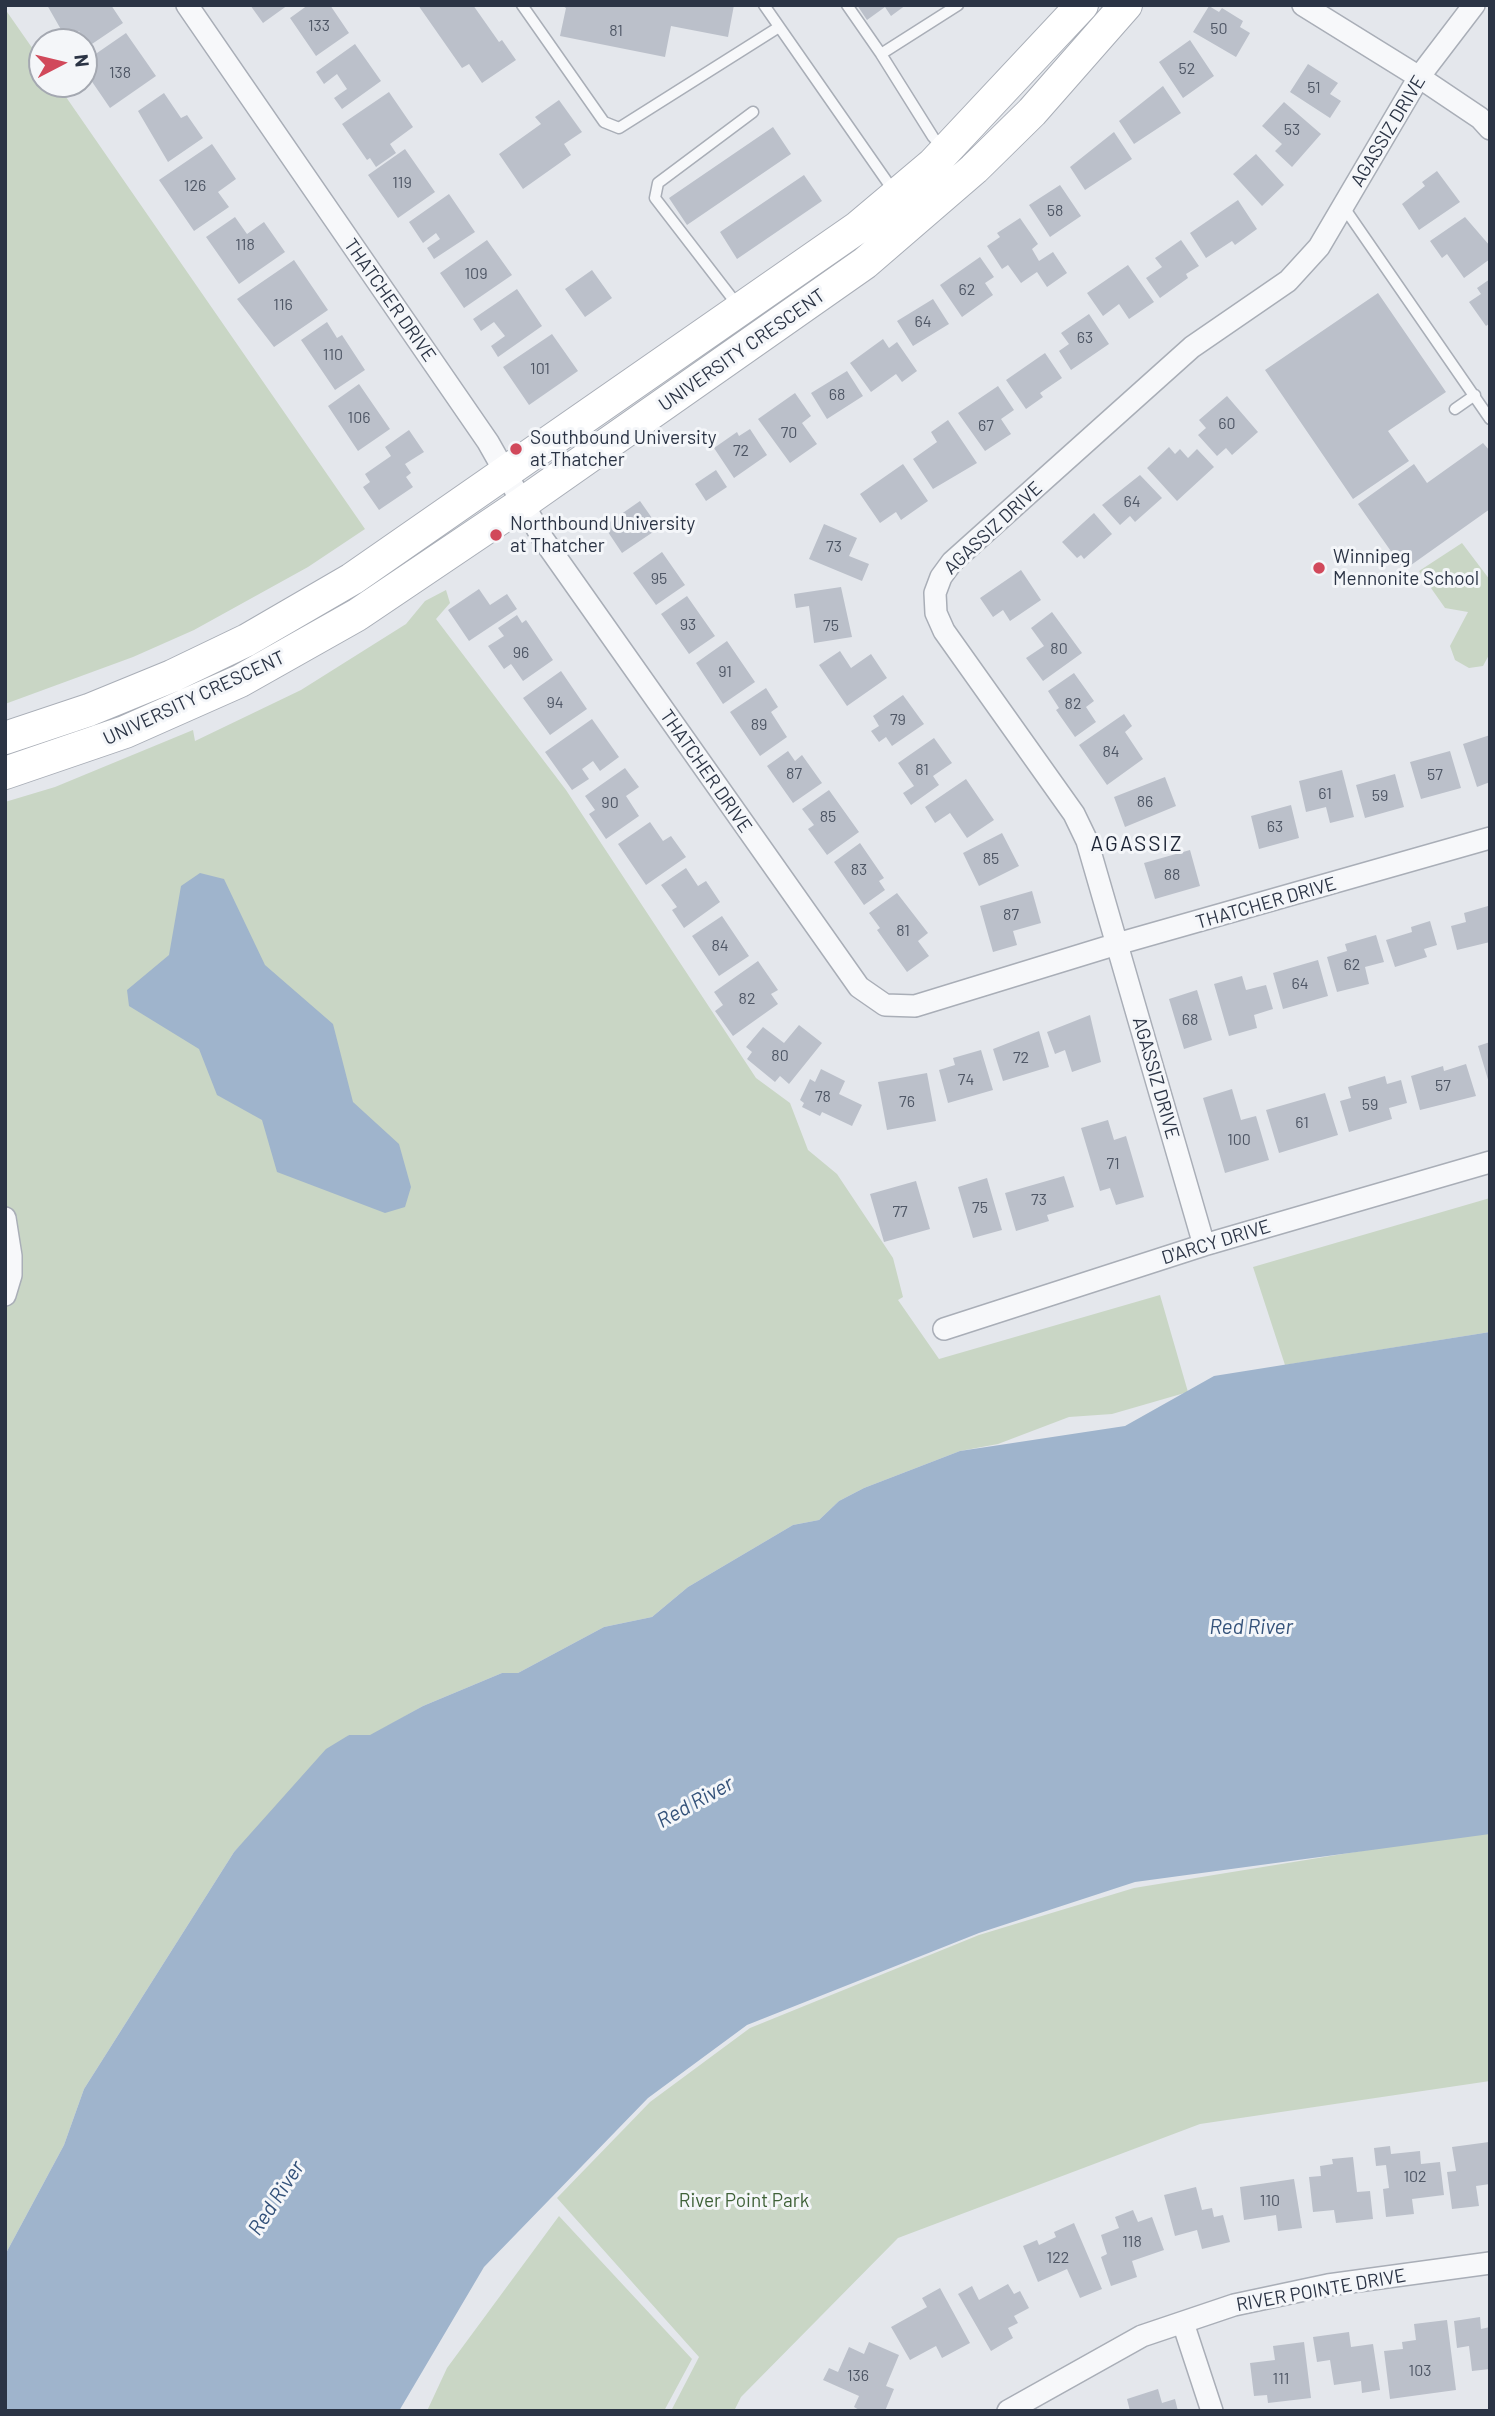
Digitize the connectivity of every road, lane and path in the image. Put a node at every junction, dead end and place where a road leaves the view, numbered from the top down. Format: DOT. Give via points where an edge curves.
graph roads {
  1 [pos="187,5"];
  2 [pos="522,5"];
  3 [pos="764,5"];
  4 [pos="846,5"];
  5 [pos="958,5"];
  6 [pos="1083,5"];
  7 [pos="1126,5"];
  8 [pos="1303,5"];
  9 [pos="1474,5"];
  10 [pos="779,27"];
  11 [pos="881,54"];
  12 [pos="1419,77"];
  13 [pos="753,112"];
  14 [pos="1490,129"];
  15 [pos="946,151"];
  16 [pos="896,195"];
  17 [pos="1343,206"];
  18 [pos="741,309"];
  19 [pos="1475,395"];
  20 [pos="1455,408"];
  21 [pos="1490,419"];
  22 [pos="506,473"];
  23 [pos="523,503"];
  24 [pos="5,738"];
  25 [pos="5,773"];
  26 [pos="1490,838"];
  27 [pos="1117,944"];
  28 [pos="1490,1162"];
  29 [pos="5,1218"];
  30 [pos="1204,1245"];
  31 [pos="5,1295"];
  32 [pos="944,1329"];
  33 [pos="1490,2263"];
  34 [pos="1183,2323"];
  35 [pos="1008,2411"];
  36 [pos="1212,2411"];
  1 -- 22 [label="street, THATCHER DRIVE"];
  2 -- 10 [label="lane" via="604,122 619,128"];
  3 -- 10 [label="lane"];
  4 -- 11 [label="lane"];
  5 -- 11 [label="lane"];
  6 -- 15 [label="main road, UNIVERSITY CRESCENT"];
  7 -- 23 [label="main road, UNIVERSITY CRESCENT" via="1032,113 865,263"];
  8 -- 12 [label="street"];
  9 -- 12 [label="street, AGASSIZ DRIVE"];
  10 -- 16 [label="lane"];
  11 -- 15 [label="lane"];
  12 -- 14 [label="street"];
  12 -- 17 [label="street, AGASSIZ DRIVE"];
  13 -- 18 [label="lane" via="658,183 654,198"];
  15 -- 16 [label="main road, UNIVERSITY CRESCENT"];
  16 -- 18 [label="main road, UNIVERSITY CRESCENT" via="858,229"];
  17 -- 19 [label="lane"];
  17 -- 27 [label="street, AGASSIZ DRIVE" via="1319,247 1288,281 1192,347 952,562 935,593 936,613 944,631 1074,814 1087,841"];
  18 -- 22 [label="main road, UNIVERSITY CRESCENT"];
  19 -- 20 [label="lane"];
  19 -- 21 [label="lane"];
  22 -- 23 [label="street, THATCHER DRIVE"];
  22 -- 24 [label="main road, UNIVERSITY CRESCENT" via="352,579 247,640 122,697"];
  23 -- 25 [label="main road, UNIVERSITY CRESCENT" via="357,615 240,681 125,732"];
  23 -- 27 [label="street, THATCHER DRIVE" via="544,540 859,987 885,1005 915,1006"];
  26 -- 27 [label="street, THATCHER DRIVE"];
  27 -- 30 [label="street, AGASSIZ DRIVE"];
  28 -- 30 [label="street, D'ARCY DRIVE"];
  29 -- 31 [label="street" via="11,1275"];
  30 -- 32 [label="street, D'ARCY DRIVE"];
  33 -- 34 [label="street, RIVER POINTE DRIVE" via="1328,2285 1234,2305"];
  34 -- 35 [label="street, RIVER POINTE DRIVE" via="1142,2336"];
  34 -- 36 [label="street"];
}
